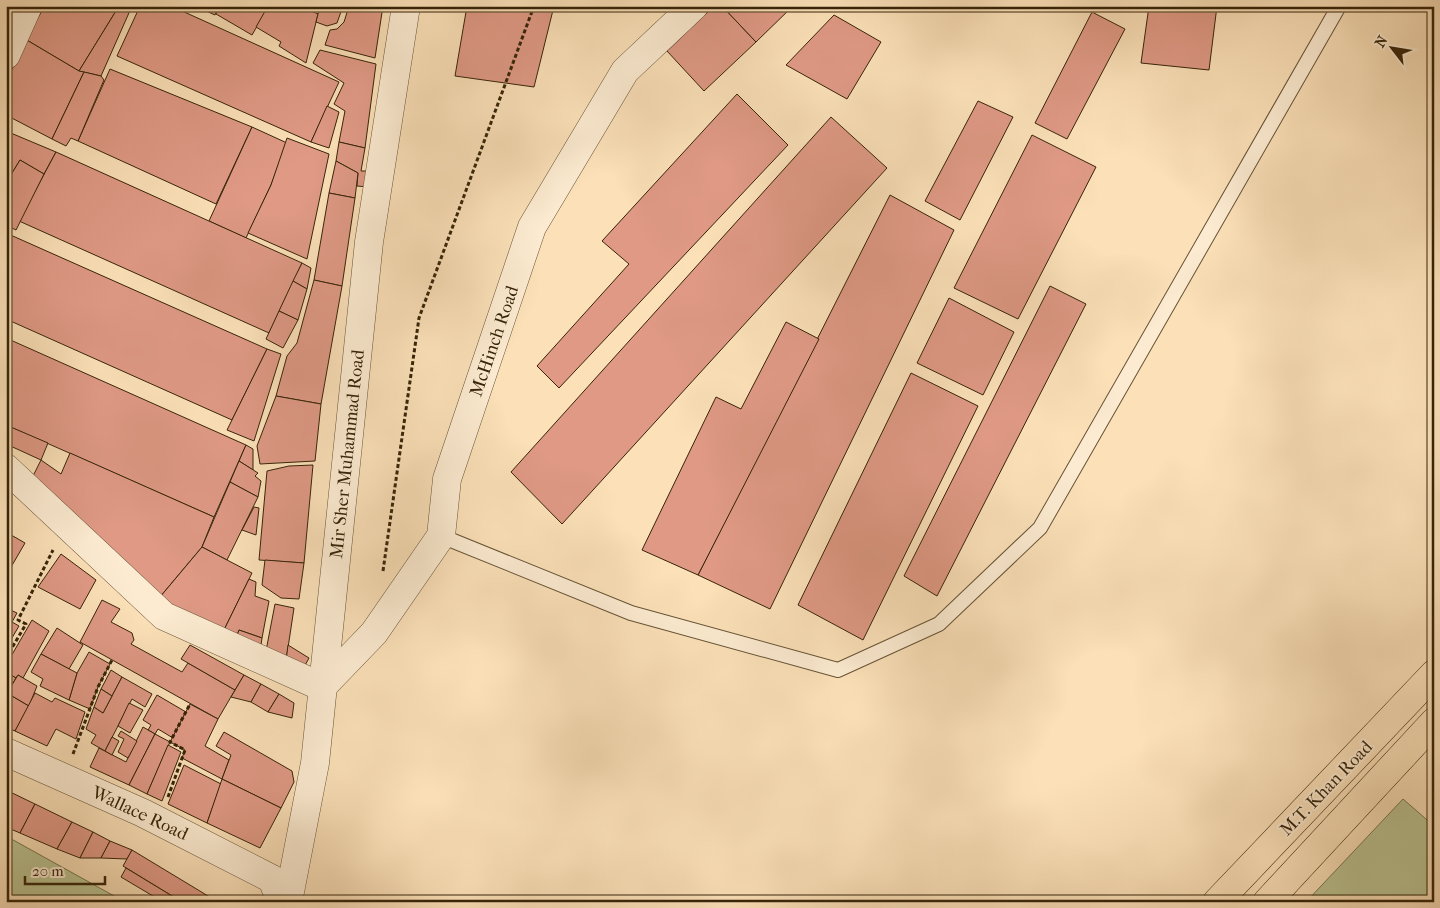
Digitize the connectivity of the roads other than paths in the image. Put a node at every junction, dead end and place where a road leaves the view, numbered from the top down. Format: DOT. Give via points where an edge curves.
graph roads {
  1 [pos="28,6"];
  2 [pos="406,6"];
  3 [pos="694,6"];
  4 [pos="1339,6"];
  5 [pos="6,55"];
  6 [pos="6,468"];
  7 [pos="441,536"];
  8 [pos="1426,682"];
  9 [pos="322,687"];
  10 [pos="1434,722"];
  11 [pos="6,752"];
  12 [pos="277,890"];
  13 [pos="288,902"];
  14 [pos="1217,902"];
  15 [pos="1267,902"];
  1 -- 5 [label="street"];
  2 -- 9 [label="street, Mir Sher Muhammad Road" via="369,242"];
  3 -- 7 [label="street, McHinch Road" via="625,71 532,226 447,479"];
  4 -- 7 [label="lane" via="1040,528 939,624 838,670 631,613"];
  6 -- 9 [label="street" via="164,616"];
  7 -- 9 [label="street, McHinch Road" via="374,634"];
  8 -- 14 [label="highway, M.T. Khan Road"];
  9 -- 13 [label="street, Mir Sher Muhammad Road" via="315,764"];
  10 -- 15 [label="highway, M.T. Khan Road"];
  11 -- 12 [label="street, Wallace Road" via="159,821"];
}
